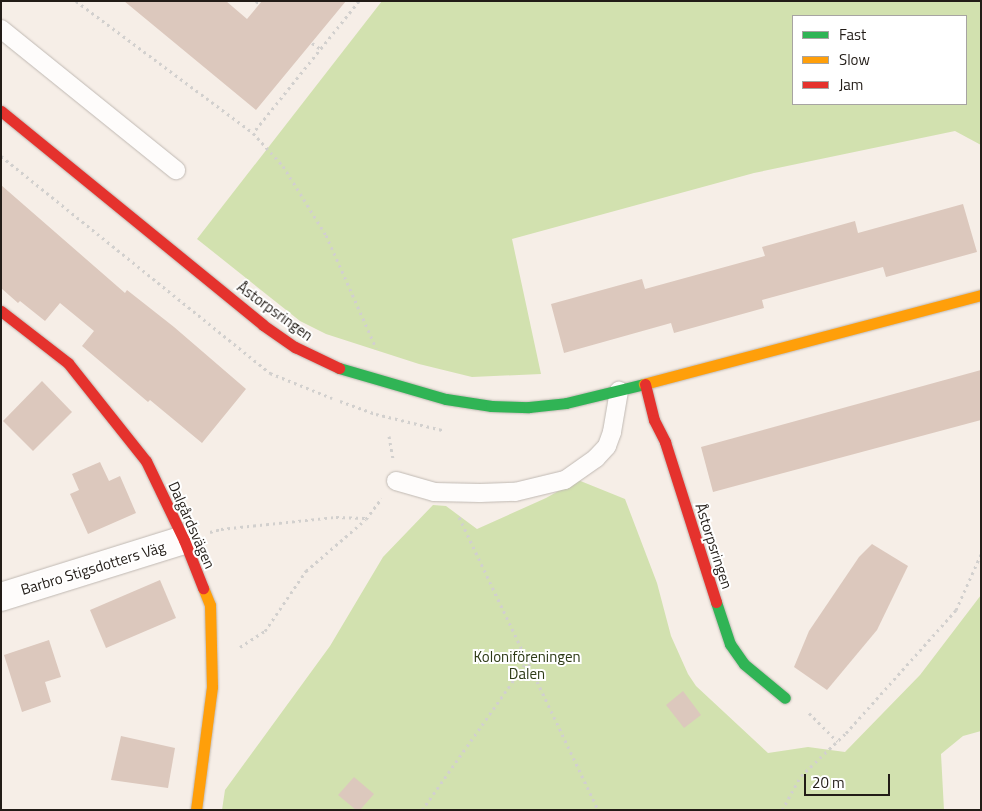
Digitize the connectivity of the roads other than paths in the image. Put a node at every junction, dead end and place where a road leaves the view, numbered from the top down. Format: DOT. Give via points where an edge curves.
graph roads {
  1 [pos="1,29"];
  2 [pos="1,111"];
  3 [pos="176,170"];
  4 [pos="981,295"];
  5 [pos="1,312"];
  6 [pos="644,384"];
  7 [pos="618,391"];
  8 [pos="396,481"];
  9 [pos="184,540"];
  10 [pos="1,597"];
  11 [pos="785,698"];
  12 [pos="196,810"];
  1 -- 3 [label="lane"];
  2 -- 7 [label="street, Åstorpsringen" via="263,325 295,347 344,370 446,399 491,406 529,407 566,403"];
  4 -- 6 [label="street, Åstorpsringen"];
  5 -- 9 [label="street, Dalgårdsvägen" via="68,363 146,461"];
  6 -- 7 [label="street, Åstorpsringen"];
  6 -- 11 [label="street, Åstorpsringen" via="654,420 666,442 730,644 744,664"];
  7 -- 8 [label="lane" via="612,432 606,446 596,458 565,480 515,492 448,493"];
  9 -- 10 [label="street, Barbro Stigsdotters Väg"];
  9 -- 12 [label="street, Dalgårdsvägen" via="210,604 212,687"];
}
